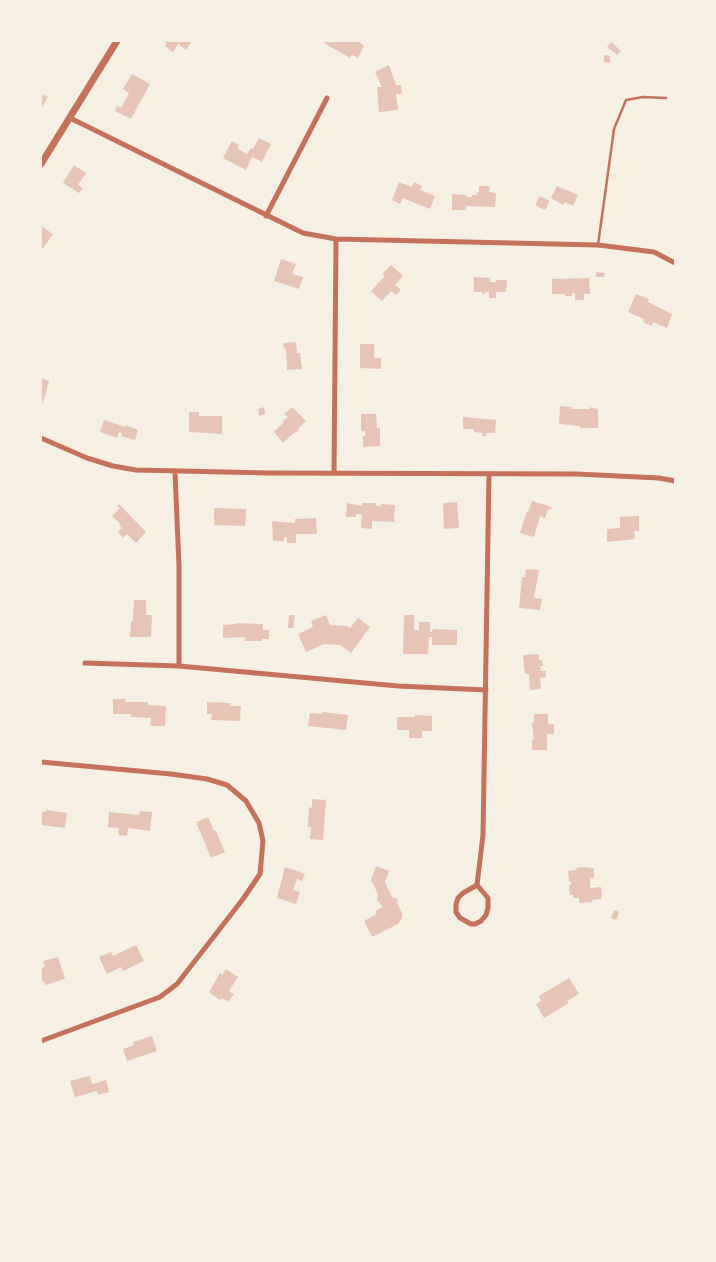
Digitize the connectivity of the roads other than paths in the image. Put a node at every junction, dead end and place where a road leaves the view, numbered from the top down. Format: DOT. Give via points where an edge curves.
graph roads {
  1 [pos="117,41"];
  2 [pos="327,98"];
  3 [pos="666,98"];
  4 [pos="70,118"];
  5 [pos="43,156"];
  6 [pos="41,164"];
  7 [pos="266,216"];
  8 [pos="336,239"];
  9 [pos="598,245"];
  10 [pos="675,263"];
  11 [pos="41,438"];
  12 [pos="175,472"];
  13 [pos="334,473"];
  14 [pos="489,474"];
  15 [pos="675,481"];
  16 [pos="85,663"];
  17 [pos="179,666"];
  18 [pos="486,690"];
  19 [pos="41,762"];
  20 [pos="478,885"];
  21 [pos="41,1042"];
  1 -- 4 [label="street"];
  2 -- 7 [label="street"];
  3 -- 9 [label="lane" via="626,100 614,129"];
  4 -- 5 [label="street"];
  4 -- 7 [label="street"];
  5 -- 6 [label="street"];
  7 -- 8 [label="street" via="303,233"];
  8 -- 9 [label="street"];
  8 -- 13 [label="street"];
  9 -- 10 [label="street" via="654,252"];
  11 -- 12 [label="street" via="113,466"];
  12 -- 13 [label="street"];
  12 -- 17 [label="street"];
  13 -- 14 [label="street"];
  14 -- 15 [label="street" via="585,474"];
  14 -- 18 [label="street"];
  16 -- 17 [label="street"];
  17 -- 18 [label="street" via="398,686"];
  18 -- 20 [label="street" via="483,835"];
  19 -- 21 [label="street" via="198,778 227,785 246,801 263,841 260,874 177,984 160,997"];
  20 -- 20 [label="street" via="488,898 488,908 481,920 471,924 460,918 456,904 463,892"];
}
